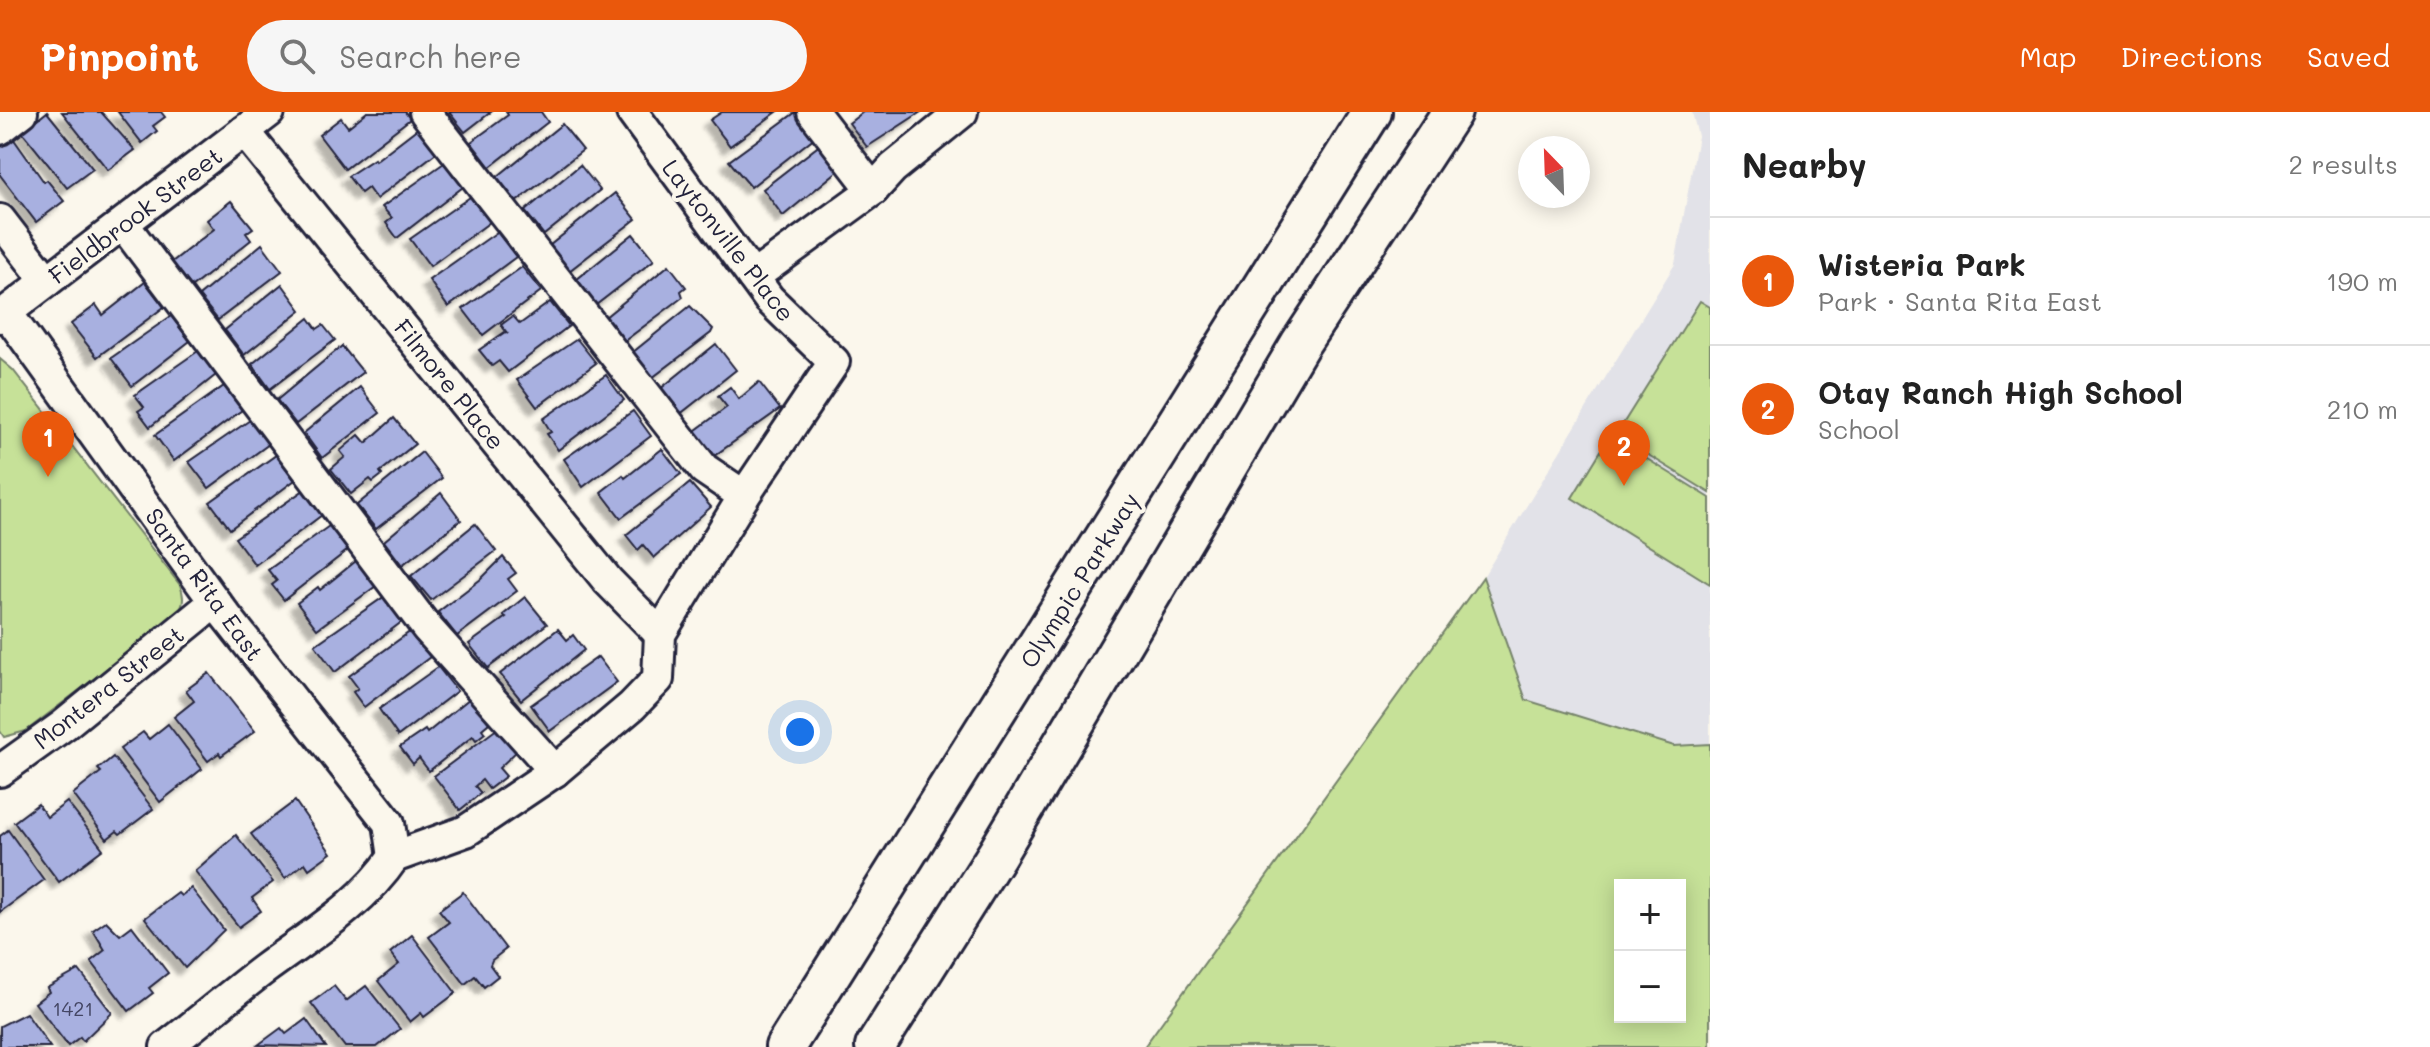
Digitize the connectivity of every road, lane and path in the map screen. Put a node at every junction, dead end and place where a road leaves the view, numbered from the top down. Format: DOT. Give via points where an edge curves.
graph roads {
  1 [pos="22,112"];
  2 [pos="269,112"];
  3 [pos="425,112"];
  4 [pos="632,112"];
  5 [pos="813,112"];
  6 [pos="962,112"];
  7 [pos="1372,112"];
  8 [pos="1452,112"];
  9 [pos="0,129"];
  10 [pos="244,131"];
  11 [pos="873,190"];
  12 [pos="0,220"];
  13 [pos="123,224"];
  14 [pos="753,277"];
  15 [pos="47,281"];
  16 [pos="3,315"];
  17 [pos="744,496"];
  18 [pos="215,602"];
  19 [pos="660,634"];
  20 [pos="0,771"];
  21 [pos="555,771"];
  22 [pos="394,857"];
  23 [pos="166,1047"];
  24 [pos="785,1047"];
  25 [pos="875,1047"];
  1 -- 9 [label="street"];
  2 -- 10 [label="street, Fieldbrook Street"];
  3 -- 17 [label="street" via="704,469"];
  4 -- 14 [label="street, Laytonville Place"];
  5 -- 11 [label="street"];
  6 -- 11 [label="street"];
  7 -- 24 [label="main road, Olympic Parkway"];
  8 -- 25 [label="main road" via="1300,344 997,854"];
  10 -- 13 [label="street, Fieldbrook Street"];
  10 -- 19 [label="street, Filmore Place" via="608,581"];
  11 -- 14 [label="street"];
  12 -- 15 [label="street"];
  13 -- 15 [label="street, Fieldbrook Street"];
  13 -- 21 [label="street" via="427,628"];
  14 -- 17 [label="street, Laytonville Place" via="834,362"];
  15 -- 16 [label="street, Fieldbrook Street"];
  16 -- 18 [label="street, Santa Rita East"];
  17 -- 19 [label="street"];
  18 -- 20 [label="street, Montera Street"];
  18 -- 22 [label="street, Santa Rita East" via="389,823"];
  19 -- 21 [label="street" via="658,679"];
  21 -- 22 [label="street" via="466,831"];
  22 -- 23 [label="street" via="350,908"];
}
